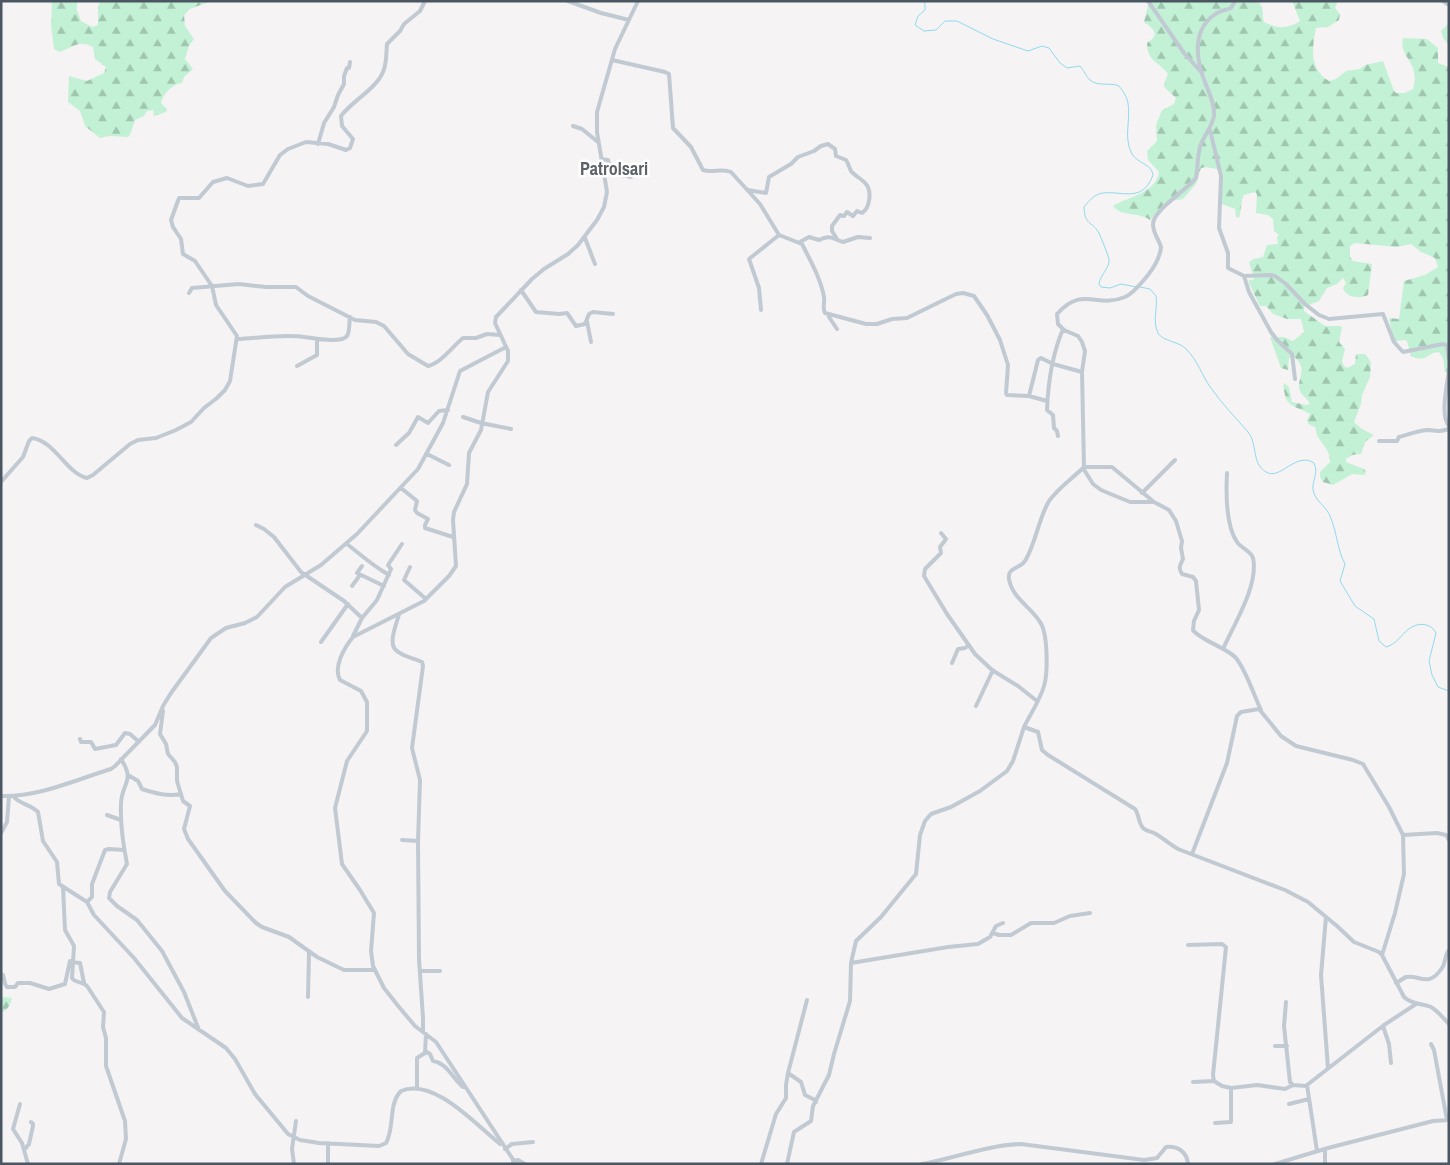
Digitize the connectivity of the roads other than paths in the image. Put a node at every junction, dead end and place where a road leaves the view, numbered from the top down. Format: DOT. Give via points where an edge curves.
graph roads {
  1 [pos="425,1"];
  2 [pos="568,1"];
  3 [pos="638,1"];
  4 [pos="1148,1"];
  5 [pos="1235,1"];
  6 [pos="629,20"];
  7 [pos="612,60"];
  8 [pos="350,62"];
  9 [pos="1202,74"];
  10 [pos="573,126"];
  11 [pos="1210,127"];
  12 [pos="598,142"];
  13 [pos="318,144"];
  14 [pos="601,160"];
  15 [pos="631,177"];
  16 [pos="748,190"];
  17 [pos="780,235"];
  18 [pos="585,238"];
  19 [pos="837,238"];
  20 [pos="870,238"];
  21 [pos="800,242"];
  22 [pos="595,264"];
  23 [pos="1244,276"];
  24 [pos="212,286"];
  25 [pos="522,290"];
  26 [pos="189,293"];
  27 [pos="761,310"];
  28 [pos="613,314"];
  29 [pos="828,314"];
  30 [pos="350,317"];
  31 [pos="587,320"];
  32 [pos="837,329"];
  33 [pos="1063,329"];
  34 [pos="500,335"];
  35 [pos="237,339"];
  36 [pos="316,339"];
  37 [pos="591,342"];
  38 [pos="506,346"];
  39 [pos="1449,359"];
  40 [pos="1053,364"];
  41 [pos="297,366"];
  42 [pos="1082,372"];
  43 [pos="1449,372"];
  44 [pos="1295,379"];
  45 [pos="1029,396"];
  46 [pos="1047,401"];
  47 [pos="448,410"];
  48 [pos="463,417"];
  49 [pos="481,423"];
  50 [pos="1449,427"];
  51 [pos="511,429"];
  52 [pos="1058,436"];
  53 [pos="1378,441"];
  54 [pos="396,445"];
  55 [pos="427,454"];
  56 [pos="1174,460"];
  57 [pos="449,465"];
  58 [pos="1084,468"];
  59 [pos="1227,473"];
  60 [pos="1,482"];
  61 [pos="401,488"];
  62 [pos="1142,493"];
  63 [pos="1154,502"];
  64 [pos="256,525"];
  65 [pos="940,533"];
  66 [pos="453,537"];
  67 [pos="346,544"];
  68 [pos="402,544"];
  69 [pos="362,566"];
  70 [pos="410,567"];
  71 [pos="307,574"];
  72 [pos="389,575"];
  73 [pos="360,576"];
  74 [pos="367,579"];
  75 [pos="364,584"];
  76 [pos="352,586"];
  77 [pos="384,586"];
  78 [pos="426,599"];
  79 [pos="348,604"];
  80 [pos="399,614"];
  81 [pos="362,618"];
  82 [pos="321,642"];
  83 [pos="349,642"];
  84 [pos="969,645"];
  85 [pos="1224,649"];
  86 [pos="952,663"];
  87 [pos="993,670"];
  88 [pos="1037,701"];
  89 [pos="163,706"];
  90 [pos="976,706"];
  91 [pos="1260,710"];
  92 [pos="1024,727"];
  93 [pos="80,739"];
  94 [pos="138,741"];
  95 [pos="121,759"];
  96 [pos="128,775"];
  97 [pos="181,794"];
  98 [pos="1,796"];
  99 [pos="12,797"];
  100 [pos="107,815"];
  101 [pos="121,820"];
  102 [pos="1,833"];
  103 [pos="1403,836"];
  104 [pos="402,840"];
  105 [pos="1449,840"];
  106 [pos="418,841"];
  107 [pos="124,850"];
  108 [pos="1192,854"];
  109 [pos="63,887"];
  110 [pos="87,902"];
  111 [pos="1090,913"];
  112 [pos="1326,917"];
  113 [pos="1003,923"];
  114 [pos="993,933"];
  115 [pos="74,944"];
  116 [pos="1188,945"];
  117 [pos="1449,950"];
  118 [pos="309,952"];
  119 [pos="1382,955"];
  120 [pos="72,962"];
  121 [pos="851,962"];
  122 [pos="375,970"];
  123 [pos="420,971"];
  124 [pos="440,971"];
  125 [pos="1,974"];
  126 [pos="84,983"];
  127 [pos="1396,983"];
  128 [pos="308,997"];
  129 [pos="807,1000"];
  130 [pos="1286,1002"];
  131 [pos="1416,1004"];
  132 [pos="1449,1024"];
  133 [pos="1383,1026"];
  134 [pos="199,1030"];
  135 [pos="424,1033"];
  136 [pos="1431,1044"];
  137 [pos="1275,1046"];
  138 [pos="1287,1046"];
  139 [pos="425,1052"];
  140 [pos="1391,1063"];
  141 [pos="1328,1068"];
  142 [pos="788,1074"];
  143 [pos="1214,1081"];
  144 [pos="1193,1082"];
  145 [pos="1292,1086"];
  146 [pos="1306,1086"];
  147 [pos="417,1088"];
  148 [pos="465,1088"];
  149 [pos="1231,1088"];
  150 [pos="1309,1099"];
  151 [pos="816,1102"];
  152 [pos="20,1104"];
  153 [pos="1289,1104"];
  154 [pos="1448,1120"];
  155 [pos="296,1121"];
  156 [pos="31,1122"];
  157 [pos="1216,1123"];
  158 [pos="294,1138"];
  159 [pos="533,1142"];
  160 [pos="328,1143"];
  161 [pos="504,1148"];
  162 [pos="1325,1149"];
  163 [pos="25,1150"];
  164 [pos="1317,1151"];
  165 [pos="514,1162"];
  166 [pos="28,1164"];
  167 [pos="119,1164"];
  168 [pos="294,1164"];
  169 [pos="328,1164"];
  170 [pos="525,1164"];
  171 [pos="761,1164"];
  172 [pos="787,1164"];
  173 [pos="922,1164"];
  174 [pos="1188,1164"];
  175 [pos="1275,1164"];
  176 [pos="1325,1164"];
  1 -- 13 [label="street" via="420,11 387,44 386,64 379,79 341,116 342,126 353,139 350,148"];
  2 -- 6 [label="street"];
  3 -- 6 [label="street"];
  4 -- 9 [label="street"];
  5 -- 9 [label="street" via="1233,7 1209,19 1199,36 1197,46"];
  6 -- 7 [label="street"];
  7 -- 12 [label="street" via="597,112"];
  7 -- 16 [label="street" via="668,73 674,128 691,147 701,167 707,172 728,170"];
  8 -- 13 [label="street"];
  9 -- 11 [label="street" via="1214,114"];
  10 -- 12 [label="street" via="582,128"];
  11 -- 23 [label="street" via="1221,176 1219,228 1228,253 1228,267"];
  11 -- 33 [label="street" via="1200,148 1196,178 1153,221 1161,252 1144,280 1126,296 1110,300 1082,298 1072,301 1057,314 1056,321"];
  12 -- 14 [label="street"];
  13 -- 24 [label="street" via="306,142 285,150 263,184 248,186 228,178 212,183 199,198 178,198 171,220 181,240 182,252 196,262"];
  14 -- 15 [label="street" via="608,160 613,172"];
  14 -- 18 [label="street" via="606,203"];
  16 -- 17 [label="street"];
  16 -- 19 [label="street" via="766,193 769,177 798,157 828,144 867,185 869,193 865,211 857,211 853,216 847,212 840,215 832,229"];
  17 -- 21 [label="street"];
  17 -- 27 [label="street" via="748,259 759,288"];
  18 -- 22 [label="street"];
  18 -- 25 [label="street"];
  19 -- 20 [label="street" via="843,242 859,237"];
  19 -- 21 [label="street" via="809,238"];
  21 -- 29 [label="street" via="815,270 824,297 823,311"];
  23 -- 39 [label="street" via="1275,276 1305,304 1329,319 1381,314 1400,350 1407,352 1443,344 1447,346"];
  23 -- 44 [label="street" via="1271,332 1292,354"];
  24 -- 26 [label="street" via="192,288"];
  24 -- 30 [label="street" via="296,287"];
  24 -- 35 [label="street" via="216,305"];
  25 -- 31 [label="street" via="538,312 567,313 577,326"];
  25 -- 34 [label="street" via="496,317"];
  28 -- 31 [label="street" via="593,312"];
  29 -- 32 [label="street"];
  29 -- 45 [label="street" via="872,324 908,318 956,294 974,296 1000,340 1008,365 1007,395"];
  30 -- 34 [label="street" via="384,326 408,354 430,366 463,338"];
  30 -- 36 [label="street" via="344,338"];
  31 -- 37 [label="street"];
  33 -- 40 [label="street"];
  33 -- 42 [label="street" via="1076,334 1082,342 1085,352"];
  34 -- 38 [label="street"];
  35 -- 36 [label="street" via="298,336"];
  35 -- 60 [label="street" via="231,377 225,390 191,422 156,438 134,442 88,478 77,474 54,451 32,438 23,457"];
  36 -- 41 [label="street" via="317,355"];
  38 -- 47 [label="street" via="460,371"];
  38 -- 49 [label="street" via="508,361 488,392"];
  40 -- 42 [label="street"];
  40 -- 45 [label="street" via="1039,358"];
  40 -- 46 [label="street"];
  42 -- 58 [label="street"];
  43 -- 50 [label="street" via="1444,410 1445,423"];
  45 -- 46 [label="street"];
  46 -- 52 [label="street" via="1047,411 1054,415"];
  47 -- 54 [label="street" via="439,411 428,423 418,418"];
  47 -- 55 [label="street"];
  48 -- 49 [label="street"];
  49 -- 51 [label="street"];
  49 -- 66 [label="street" via="469,453 468,479 454,512"];
  50 -- 53 [label="street" via="1399,437 1396,441"];
  55 -- 57 [label="street"];
  55 -- 61 [label="street"];
  56 -- 62 [label="street"];
  58 -- 62 [label="street" via="1111,467"];
  58 -- 63 [label="street" via="1101,490 1130,502"];
  58 -- 88 [label="street" via="1069,478 1049,502 1024,562 1009,574 1014,592 1041,622 1043,629 1045,682"];
  59 -- 85 [label="street" via="1232,530 1237,542 1253,560 1251,588"];
  61 -- 66 [label="street" via="417,501 415,512 428,519 426,528"];
  61 -- 67 [label="street"];
  62 -- 63 [label="street"];
  63 -- 85 [label="street" via="1169,510 1176,521 1184,558 1180,570 1196,581 1199,608 1194,630 1198,636"];
  64 -- 71 [label="street" via="273,536 301,572"];
  65 -- 84 [label="street" via="946,538 940,547 941,553 925,569 924,576"];
  66 -- 78 [label="street" via="456,566"];
  67 -- 71 [label="street"];
  67 -- 72 [label="street"];
  68 -- 72 [label="street" via="388,565 391,569"];
  69 -- 73 [label="street" via="357,571"];
  70 -- 78 [label="street" via="404,580"];
  71 -- 79 [label="street"];
  71 -- 89 [label="street" via="285,588 257,617 226,628 211,638"];
  72 -- 77 [label="street"];
  73 -- 74 [label="street"];
  73 -- 76 [label="street"];
  74 -- 75 [label="street"];
  74 -- 77 [label="street"];
  77 -- 81 [label="street"];
  78 -- 80 [label="street"];
  79 -- 81 [label="street"];
  79 -- 82 [label="street"];
  80 -- 83 [label="street" via="355,635"];
  80 -- 106 [label="street" via="392,642 394,647 397,652 422,662 423,666 412,748 420,780"];
  81 -- 83 [label="street"];
  83 -- 122 [label="street" via="338,667 338,675 340,680 364,694 368,727 345,764 336,812 342,864 374,913 371,958"];
  84 -- 86 [label="street" via="958,649"];
  84 -- 87 [label="street"];
  85 -- 91 [label="street" via="1240,664"];
  87 -- 88 [label="street"];
  87 -- 90 [label="street"];
  88 -- 92 [label="street"];
  89 -- 94 [label="street" via="155,725"];
  89 -- 97 [label="street" via="160,734 177,767"];
  91 -- 103 [label="street" via="1281,736 1296,746 1363,764"];
  91 -- 108 [label="street" via="1252,709 1237,716 1227,763"];
  92 -- 108 [label="street" via="1038,732 1042,750 1135,809 1144,829"];
  92 -- 121 [label="street" via="1007,771 982,790 931,814 925,821 920,835 916,874 881,917 856,941"];
  93 -- 94 [label="street" via="81,742 91,742 95,749 116,745 128,733"];
  94 -- 95 [label="street"];
  95 -- 96 [label="street"];
  95 -- 99 [label="street" via="109,769"];
  96 -- 97 [label="street" via="138,781 142,789 166,795"];
  96 -- 101 [label="street" via="121,801"];
  97 -- 118 [label="street" via="190,806 184,829 187,837 225,891 256,923 288,937"];
  98 -- 99 [label="street"];
  99 -- 102 [label="street" via="7,822"];
  99 -- 109 [label="street" via="38,812 44,841 56,859 58,880"];
  100 -- 101 [label="street"];
  101 -- 107 [label="street"];
  103 -- 105 [label="street" via="1440,833"];
  103 -- 119 [label="street" via="1404,874"];
  104 -- 106 [label="street"];
  106 -- 123 [label="street"];
  107 -- 110 [label="street" via="105,850 92,884 92,896"];
  107 -- 134 [label="street" via="127,864 110,892 110,899 137,920 162,951 184,992"];
  108 -- 112 [label="street" via="1285,890 1308,902"];
  109 -- 110 [label="street"];
  109 -- 115 [label="street" via="66,930"];
  110 -- 134 [label="street" via="94,915 134,958 175,1012"];
  111 -- 114 [label="street" via="1054,923 1031,922 1011,935"];
  112 -- 119 [label="street" via="1354,942"];
  112 -- 141 [label="street" via="1321,975"];
  113 -- 114 [label="street" via="996,926"];
  114 -- 121 [label="street" via="978,944"];
  115 -- 120 [label="street"];
  115 -- 125 [label="street" via="64,984 49,989 28,983 7,987"];
  116 -- 143 [label="street" via="1226,946 1212,1074"];
  117 -- 127 [label="street" via="1443,968 1433,977 1426,980 1406,977"];
  118 -- 122 [label="street" via="344,970"];
  118 -- 128 [label="street"];
  119 -- 127 [label="street"];
  120 -- 126 [label="street" via="80,963"];
  120 -- 126 [label="street" via="72,979"];
  121 -- 151 [label="street" via="850,1002 829,1075"];
  122 -- 135 [label="street" via="384,988"];
  123 -- 124 [label="street"];
  123 -- 135 [label="street"];
  126 -- 167 [label="street" via="105,1016 106,1066 127,1132"];
  127 -- 131 [label="street" via="1404,997"];
  129 -- 142 [label="street"];
  130 -- 138 [label="street" via="1284,1026"];
  131 -- 132 [label="street" via="1436,1010"];
  131 -- 133 [label="street"];
  133 -- 140 [label="street"];
  133 -- 141 [label="street"];
  134 -- 158 [label="street" via="226,1048 263,1105"];
  135 -- 139 [label="street"];
  135 -- 148 [label="street" via="436,1042"];
  136 -- 154 [label="street"];
  137 -- 138 [label="street"];
  138 -- 145 [label="street"];
  139 -- 147 [label="street" via="417,1058"];
  139 -- 148 [label="street" via="433,1061 442,1063"];
  141 -- 146 [label="street"];
  142 -- 151 [label="street" via="801,1082 805,1095"];
  142 -- 171 [label="street" via="786,1098 776,1114"];
  143 -- 144 [label="street"];
  143 -- 149 [label="street"];
  145 -- 146 [label="street"];
  145 -- 149 [label="street" via="1285,1089 1257,1085"];
  146 -- 150 [label="street"];
  147 -- 160 [label="street" via="401,1091 396,1098 386,1143 379,1146"];
  147 -- 161 [label="street" via="448,1100"];
  148 -- 161 [label="street"];
  149 -- 157 [label="street" via="1231,1122"];
  150 -- 153 [label="street"];
  150 -- 164 [label="street"];
  151 -- 172 [label="street" via="811,1121 794,1132"];
  152 -- 163 [label="street" via="13,1129"];
  154 -- 162 [label="street"];
  155 -- 158 [label="street"];
  156 -- 163 [label="street" via="33,1126"];
  158 -- 160 [label="street"];
  158 -- 168 [label="street"];
  159 -- 161 [label="street" via="515,1143"];
  160 -- 169 [label="street"];
  161 -- 165 [label="street"];
  162 -- 164 [label="street"];
  162 -- 176 [label="street"];
  163 -- 166 [label="street"];
  164 -- 175 [label="street"];
  165 -- 170 [label="street" via="518,1160"];
  173 -- 174 [label="street" via="1002,1144 1144,1160 1157,1158 1166,1147 1173,1147 1188,1158"];
}
